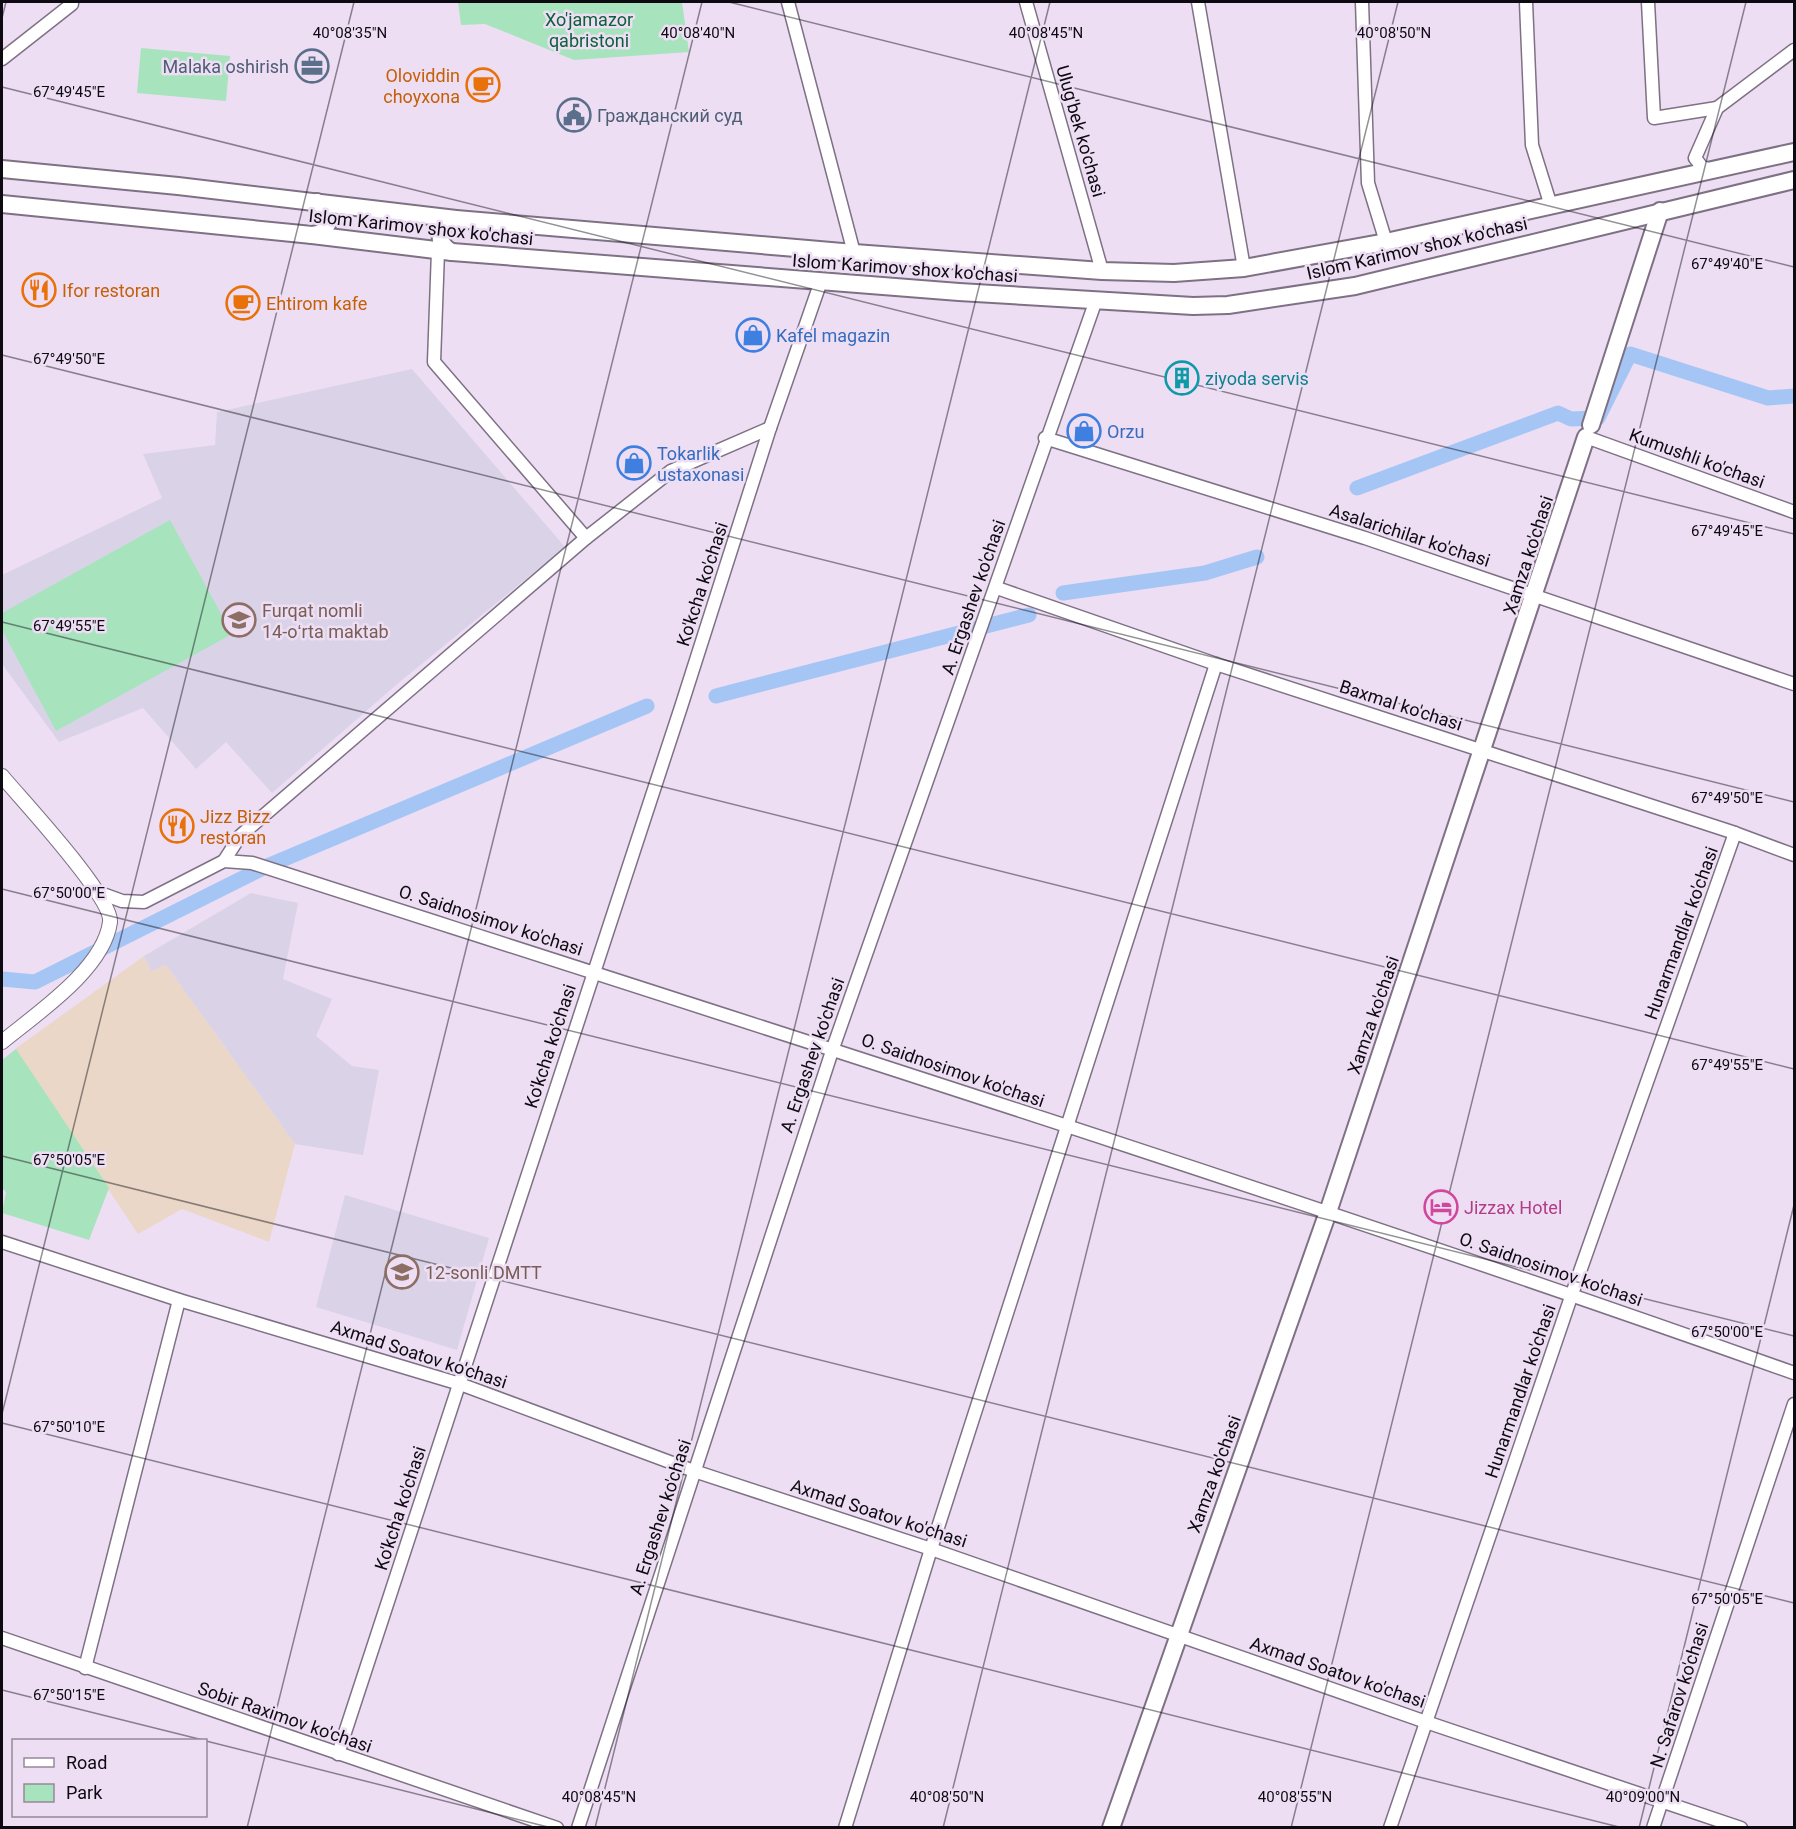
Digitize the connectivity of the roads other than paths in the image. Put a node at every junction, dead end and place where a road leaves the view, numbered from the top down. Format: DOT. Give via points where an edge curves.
graph roads {
  1 [pos="72,2"];
  2 [pos="788,2"];
  3 [pos="1026,2"];
  4 [pos="1198,2"];
  5 [pos="1362,2"];
  6 [pos="1526,2"];
  7 [pos="1648,2"];
  8 [pos="1794,50"];
  9 [pos="2,59"];
  10 [pos="1717,108"];
  11 [pos="1794,152"];
  12 [pos="2,169"];
  13 [pos="1711,170"];
  14 [pos="1794,180"];
  15 [pos="317,202"];
  16 [pos="2,204"];
  17 [pos="1551,206"];
  18 [pos="1660,211"];
  19 [pos="456,219"];
  20 [pos="312,235"];
  21 [pos="1386,243"];
  22 [pos="445,251"];
  23 [pos="854,253"];
  24 [pos="1244,268"];
  25 [pos="1102,271"];
  26 [pos="821,281"];
  27 [pos="1096,300"];
  28 [pos="1591,425"];
  29 [pos="770,428"];
  30 [pos="1045,438"];
  31 [pos="1794,512"];
  32 [pos="586,538"];
  33 [pos="997,588"];
  34 [pos="1536,594"];
  35 [pos="1216,664"];
  36 [pos="1794,684"];
  37 [pos="1483,750"];
  38 [pos="2,776"];
  39 [pos="1735,832"];
  40 [pos="1794,855"];
  41 [pos="224,861"];
  42 [pos="100,892"];
  43 [pos="593,971"];
  44 [pos="2,1042"];
  45 [pos="832,1048"];
  46 [pos="1067,1128"];
  47 [pos="1328,1212"];
  48 [pos="2,1242"];
  49 [pos="1572,1294"];
  50 [pos="179,1300"];
  51 [pos="1794,1373"];
  52 [pos="460,1384"];
  53 [pos="1794,1404"];
  54 [pos="694,1471"];
  55 [pos="931,1549"];
  56 [pos="1177,1635"];
  57 [pos="2,1638"];
  58 [pos="85,1668"];
  59 [pos="1426,1722"];
  60 [pos="338,1754"];
  61 [pos="1663,1801"];
  62 [pos="557,1827"];
  63 [pos="578,1827"];
  64 [pos="845,1827"];
  65 [pos="1111,1827"];
  66 [pos="1390,1827"];
  67 [pos="1653,1827"];
  68 [pos="1741,1827"];
  1 -- 9 [label="street"];
  2 -- 23 [label="street"];
  3 -- 25 [label="street, Ulug'bek ko'chasi"];
  4 -- 24 [label="street"];
  5 -- 21 [label="street" via="1368,183"];
  6 -- 17 [label="street" via="1532,146"];
  7 -- 10 [label="street" via="1654,118"];
  8 -- 10 [label="street"];
  10 -- 13 [label="street" via="1695,158"];
  11 -- 13 [label="main road, Islom Karimov shox ko'chasi"];
  12 -- 15 [label="main road, Islom Karimov shox ko'chasi"];
  13 -- 17 [label="main road, Islom Karimov shox ko'chasi"];
  14 -- 18 [label="main road, Islom Karimov shox ko'chasi"];
  15 -- 19 [label="main road, Islom Karimov shox ko'chasi"];
  15 -- 20 [label="main road" via="325,207 329,221 321,233"];
  16 -- 20 [label="main road, Islom Karimov shox ko'chasi"];
  17 -- 21 [label="main road, Islom Karimov shox ko'chasi"];
  18 -- 27 [label="main road, Islom Karimov shox ko'chasi" via="1355,286 1228,305"];
  18 -- 28 [label="main road, Xamza ko'chasi"];
  19 -- 22 [label="main road" via="443,227 440,237"];
  19 -- 23 [label="main road, Islom Karimov shox ko'chasi"];
  20 -- 22 [label="main road, Islom Karimov shox ko'chasi"];
  21 -- 24 [label="main road, Islom Karimov shox ko'chasi"];
  22 -- 26 [label="main road, Islom Karimov shox ko'chasi"];
  22 -- 32 [label="street" via="434,362"];
  23 -- 25 [label="main road, Islom Karimov shox ko'chasi"];
  24 -- 25 [label="main road, Islom Karimov shox ko'chasi" via="1174,273"];
  26 -- 27 [label="main road, Islom Karimov shox ko'chasi"];
  26 -- 29 [label="street, Ko'kcha ko'chasi"];
  27 -- 30 [label="street, A. Ergashev ko'chasi"];
  28 -- 31 [label="street, Kumushli ko'chasi"];
  28 -- 34 [label="main road, Xamza ko'chasi"];
  29 -- 32 [label="street" via="671,471"];
  29 -- 43 [label="street, Ko'kcha ko'chasi"];
  30 -- 33 [label="street, A. Ergashev ko'chasi"];
  30 -- 34 [label="street, Asalarichilar ko'chasi"];
  32 -- 41 [label="street" via="240,836"];
  33 -- 35 [label="street, Baxmal ko'chasi"];
  33 -- 45 [label="street, A. Ergashev ko'chasi"];
  34 -- 36 [label="street, Asalarichilar ko'chasi"];
  34 -- 37 [label="main road, Xamza ko'chasi"];
  35 -- 37 [label="street, Baxmal ko'chasi"];
  35 -- 46 [label="street"];
  37 -- 39 [label="street, Baxmal ko'chasi"];
  37 -- 47 [label="main road, Xamza ko'chasi"];
  38 -- 42 [label="street"];
  39 -- 40 [label="street, Baxmal ko'chasi"];
  39 -- 49 [label="street, Hunarmandlar ko'chasi"];
  41 -- 42 [label="street" via="144,902 122,901"];
  41 -- 43 [label="street, O. Saidnosimov ko'chasi" via="252,863"];
  42 -- 44 [label="street" via="110,920 104,942 69,986"];
  43 -- 45 [label="street, O. Saidnosimov ko'chasi"];
  43 -- 52 [label="street, Ko'kcha ko'chasi"];
  45 -- 46 [label="street, O. Saidnosimov ko'chasi"];
  45 -- 54 [label="street, A. Ergashev ko'chasi"];
  46 -- 47 [label="street, O. Saidnosimov ko'chasi"];
  46 -- 55 [label="street"];
  47 -- 49 [label="street, O. Saidnosimov ko'chasi"];
  47 -- 56 [label="main road, Xamza ko'chasi"];
  48 -- 50 [label="street, Axmad Soatov ko'chasi"];
  49 -- 51 [label="street, O. Saidnosimov ko'chasi"];
  49 -- 59 [label="street, Hunarmandlar ko'chasi"];
  50 -- 52 [label="street, Axmad Soatov ko'chasi"];
  50 -- 58 [label="street"];
  52 -- 54 [label="street, Axmad Soatov ko'chasi"];
  52 -- 60 [label="street, Ko'kcha ko'chasi"];
  53 -- 61 [label="street, N. Safarov ko'chasi"];
  54 -- 55 [label="street, Axmad Soatov ko'chasi"];
  54 -- 63 [label="street, A. Ergashev ko'chasi"];
  55 -- 56 [label="street, Axmad Soatov ko'chasi"];
  55 -- 64 [label="street"];
  56 -- 59 [label="street, Axmad Soatov ko'chasi"];
  56 -- 65 [label="main road, Xamza ko'chasi"];
  57 -- 58 [label="street, Sobir Raximov ko'chasi"];
  58 -- 60 [label="street, Sobir Raximov ko'chasi"];
  59 -- 61 [label="street, Axmad Soatov ko'chasi"];
  59 -- 66 [label="street, Hunarmandlar ko'chasi"];
  60 -- 62 [label="street, Sobir Raximov ko'chasi"];
  61 -- 67 [label="street, N. Safarov ko'chasi"];
  61 -- 68 [label="street, Axmad Soatov ko'chasi"];
}
